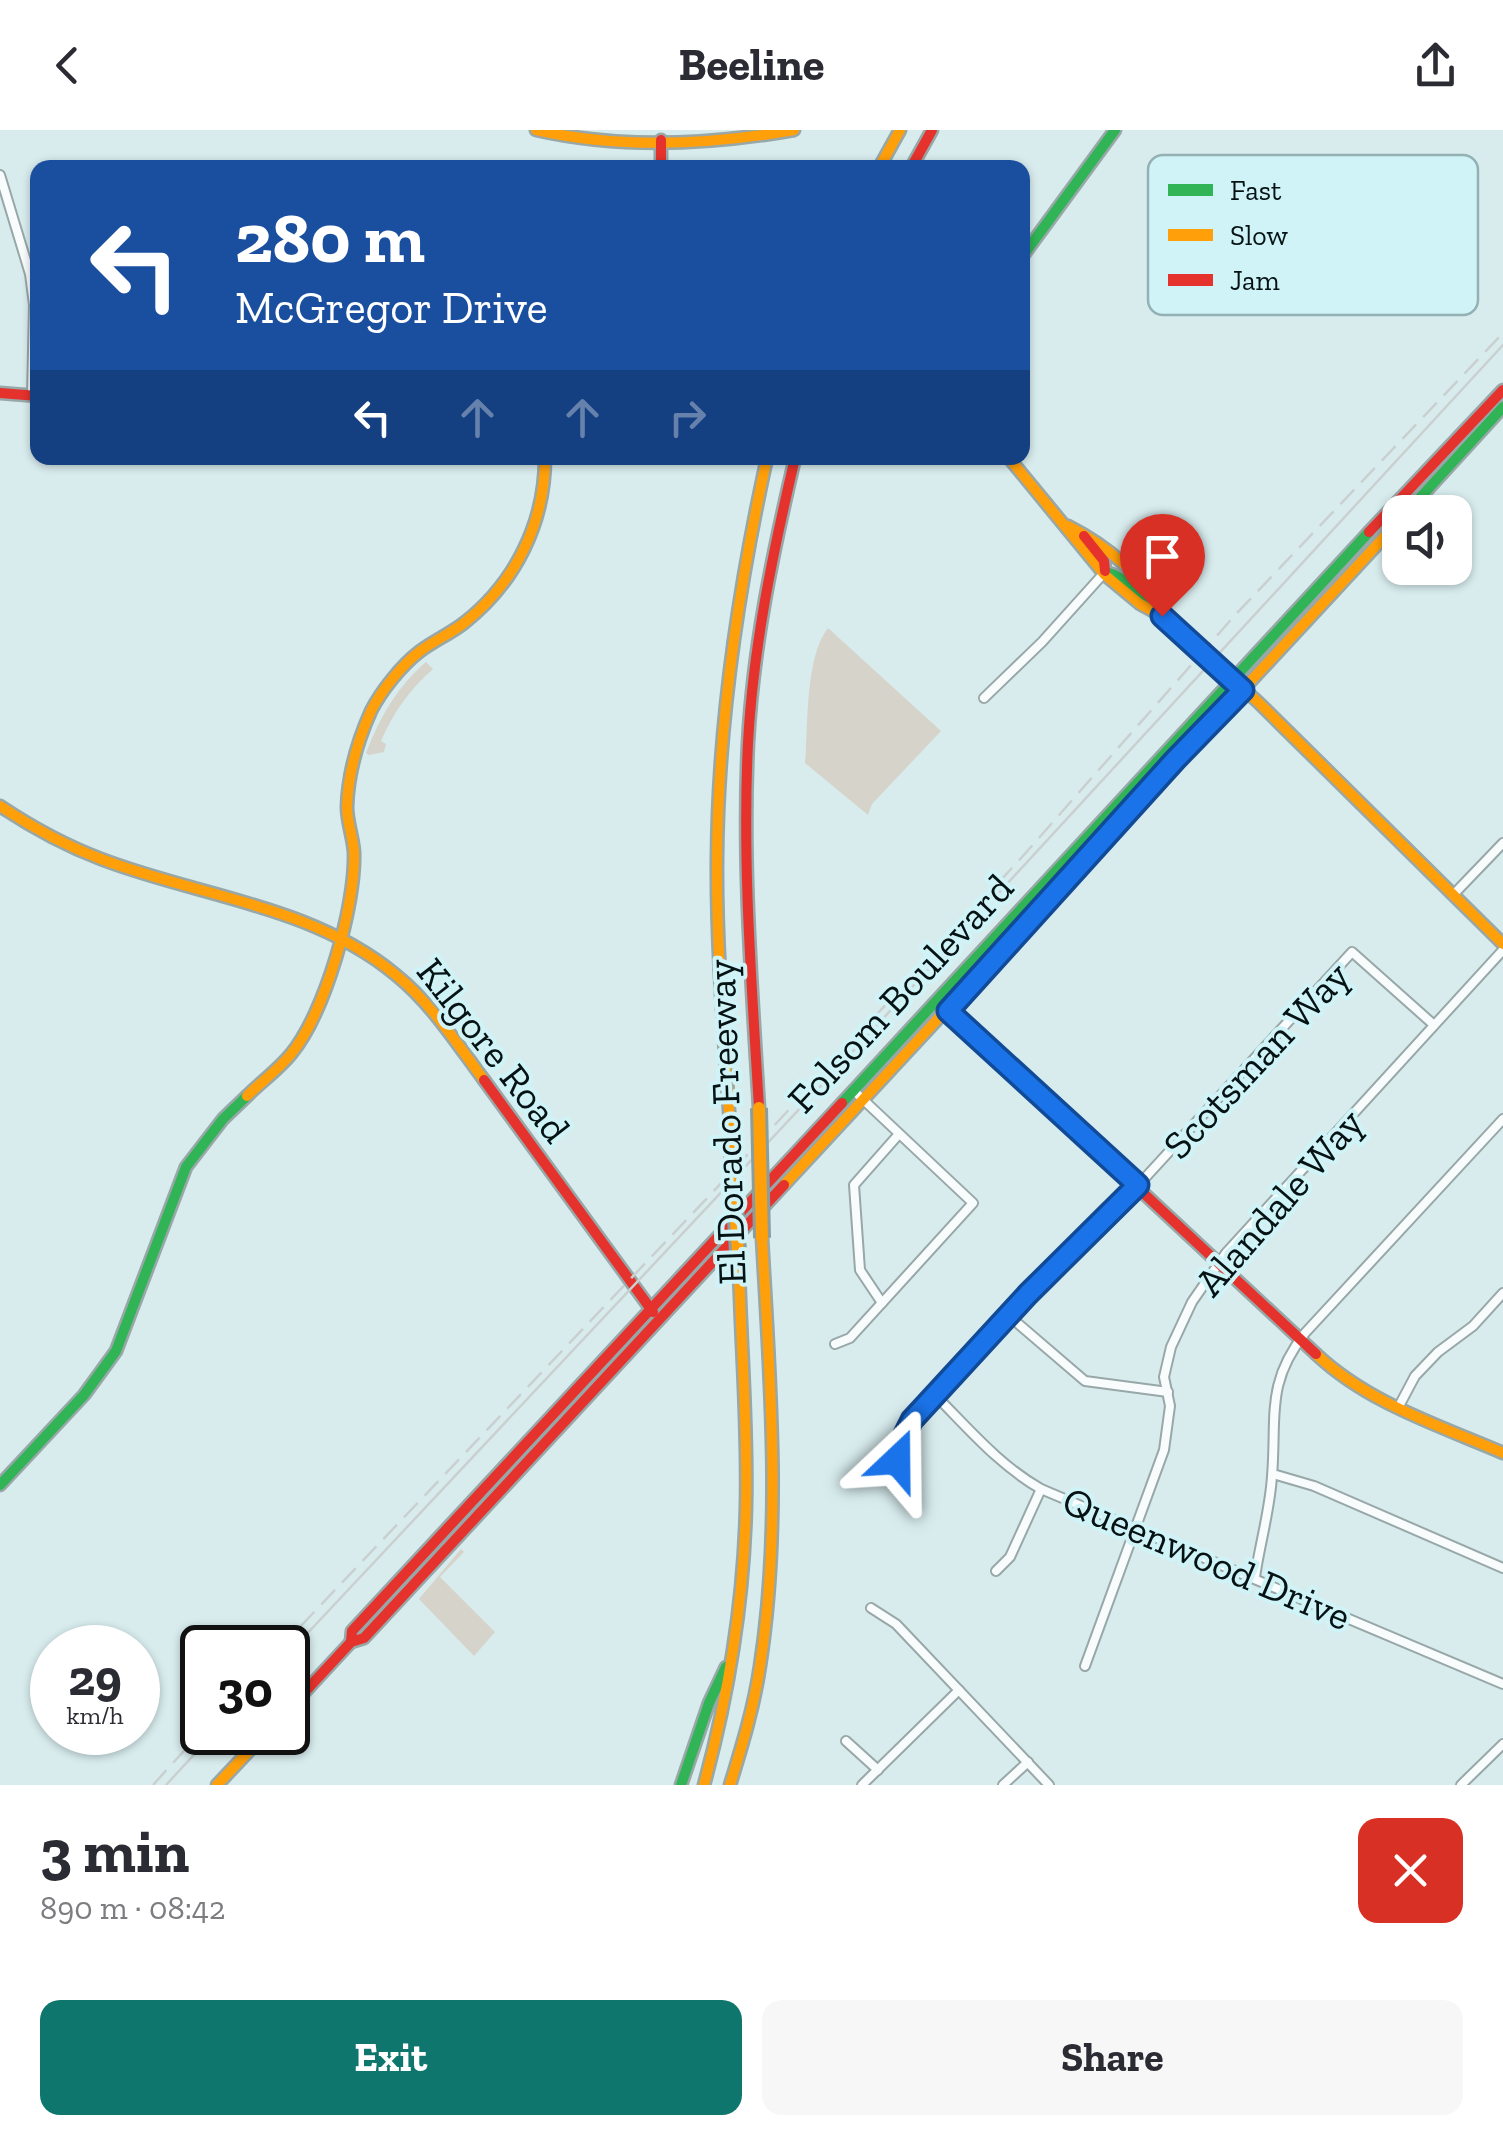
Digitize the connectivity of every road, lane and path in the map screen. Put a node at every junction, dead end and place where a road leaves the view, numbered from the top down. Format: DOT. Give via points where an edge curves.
graph roads {
  1 [pos="536,130"];
  2 [pos="794,130"];
  3 [pos="900,130"];
  4 [pos="932,130"];
  5 [pos="1115,130"];
  6 [pos="661,140"];
  7 [pos="662,160"];
  8 [pos="883,160"];
  9 [pos="915,160"];
  10 [pos="0,174"];
  11 [pos="1030,246"];
  12 [pos="30,274"];
  13 [pos="1503,390"];
  14 [pos="0,394"];
  15 [pos="30,395"];
  16 [pos="1496,414"];
  17 [pos="546,465"];
  18 [pos="765,465"];
  19 [pos="794,465"];
  20 [pos="1014,465"];
  21 [pos="1417,479"];
  22 [pos="1422,495"];
  23 [pos="1066,525"];
  24 [pos="1083,532"];
  25 [pos="1382,539"];
  26 [pos="1363,560"];
  27 [pos="1105,572"];
  28 [pos="1161,609"];
  29 [pos="1238,685"];
  30 [pos="984,698"];
  31 [pos="1126,796"];
  32 [pos="0,806"];
  33 [pos="1103,842"];
  34 [pos="1503,843"];
  35 [pos="1453,895"];
  36 [pos="343,938"];
  37 [pos="1503,947"];
  38 [pos="943,1006"];
  39 [pos="1434,1026"];
  40 [pos="858,1095"];
  41 [pos="1503,1119"];
  42 [pos="899,1134"];
  43 [pos="1138,1185"];
  44 [pos="1219,1262"];
  45 [pos="1503,1294"];
  46 [pos="882,1303"];
  47 [pos="655,1314"];
  48 [pos="1008,1315"];
  49 [pos="1301,1338"];
  50 [pos="835,1344"];
  51 [pos="1168,1392"];
  52 [pos="935,1396"];
  53 [pos="1398,1408"];
  54 [pos="1503,1453"];
  55 [pos="900,1468"];
  56 [pos="1272,1474"];
  57 [pos="0,1485"];
  58 [pos="487,1486"];
  59 [pos="1041,1489"];
  60 [pos="471,1518"];
  61 [pos="1137,1528"];
  62 [pos="1503,1568"];
  63 [pos="996,1571"];
  64 [pos="1255,1577"];
  65 [pos="871,1608"];
  66 [pos="351,1642"];
  67 [pos="734,1651"];
  68 [pos="1084,1666"];
  69 [pos="1503,1684"];
  70 [pos="310,1686"];
  71 [pos="959,1690"];
  72 [pos="846,1741"];
  73 [pos="1503,1744"];
  74 [pos="742,1745"];
  75 [pos="245,1755"];
  76 [pos="1028,1762"];
  77 [pos="878,1770"];
  78 [pos="217,1785"];
  79 [pos="682,1785"];
  80 [pos="704,1785"];
  81 [pos="730,1785"];
  82 [pos="740,1785"];
  83 [pos="862,1785"];
  84 [pos="1004,1785"];
  85 [pos="1050,1785"];
  86 [pos="1461,1785"];
  1 -- 6 [label="main road" via="592,140"];
  2 -- 6 [label="main road"];
  3 -- 8 [label="main road"];
  4 -- 9 [label="main road"];
  5 -- 11 [label="main road"];
  6 -- 7 [label="main road"];
  10 -- 12 [label="street"];
  13 -- 16 [label="main road, Folsom Boulevard"];
  14 -- 15 [label="main road"];
  16 -- 21 [label="main road, Folsom Boulevard"];
  16 -- 22 [label="main road, Folsom Boulevard"];
  17 -- 36 [label="main road" via="535,530 502,587 464,623 416,654 376,701 361,733 348,784 354,852"];
  18 -- 67 [label="main road, El Dorado Freeway, bridge" via="731,642 716,860 746,1506"];
  19 -- 74 [label="main road, El Dorado Freeway, bridge" via="774,548 748,740 746,838 772,1474 760,1664"];
  20 -- 23 [label="main road"];
  21 -- 26 [label="main road" via="1418,488 1366,544"];
  21 -- 29 [label="main road, Folsom Boulevard"];
  23 -- 24 [label="main road"];
  23 -- 27 [label="main road"];
  24 -- 27 [label="main road"];
  24 -- 28 [label="main road"];
  25 -- 26 [label="main road, Folsom Boulevard"];
  26 -- 29 [label="main road, Folsom Boulevard"];
  27 -- 28 [label="main road" via="1146,610"];
  27 -- 30 [label="street"];
  28 -- 29 [label="main road"];
  29 -- 31 [label="main road, Folsom Boulevard"];
  29 -- 33 [label="main road, Folsom Boulevard"];
  29 -- 35 [label="main road"];
  31 -- 33 [label="main road"];
  31 -- 38 [label="main road, Folsom Boulevard"];
  32 -- 36 [label="main road, Kilgore Road" via="92,856"];
  33 -- 38 [label="main road, Folsom Boulevard"];
  34 -- 35 [label="street"];
  35 -- 37 [label="main road"];
  36 -- 47 [label="main road, Kilgore Road" via="388,968 437,1016"];
  36 -- 57 [label="main road" via="292,1053 223,1119 186,1166 116,1351 84,1396"];
  37 -- 39 [label="street, Alandale Way"];
  38 -- 40 [label="main road, Folsom Boulevard"];
  38 -- 43 [label="main road"];
  39 -- 43 [label="street, Scotsman Way" via="1352,952"];
  39 -- 44 [label="street, Alandale Way"];
  40 -- 42 [label="street"];
  40 -- 47 [label="main road, Folsom Boulevard"];
  41 -- 49 [label="street"];
  42 -- 46 [label="street" via="854,1185 860,1270"];
  42 -- 46 [label="street" via="974,1203"];
  43 -- 44 [label="main road"];
  43 -- 48 [label="street, Scotsman Way"];
  44 -- 49 [label="main road"];
  44 -- 51 [label="street, Alandale Way" via="1171,1347"];
  45 -- 53 [label="street" via="1414,1376"];
  46 -- 50 [label="street" via="850,1338"];
  47 -- 58 [label="main road, Folsom Boulevard"];
  47 -- 60 [label="main road, Folsom Boulevard"];
  48 -- 51 [label="street" via="1085,1382"];
  48 -- 52 [label="street, Scotsman Way"];
  49 -- 53 [label="main road" via="1355,1388"];
  49 -- 56 [label="street" via="1274,1390"];
  51 -- 61 [label="street, Alandale Way" via="1164,1450"];
  52 -- 55 [label="street, Scotsman Way" via="902,1436"];
  52 -- 59 [label="street, Queenwood Drive" via="994,1456"];
  53 -- 54 [label="main road"];
  56 -- 62 [label="street"];
  56 -- 64 [label="street"];
  58 -- 60 [label="main road"];
  58 -- 66 [label="main road, Folsom Boulevard" via="352,1630"];
  59 -- 61 [label="street, Queenwood Drive"];
  59 -- 63 [label="street" via="1010,1556"];
  60 -- 66 [label="main road, Folsom Boulevard" via="364,1638"];
  61 -- 64 [label="street, Queenwood Drive"];
  61 -- 68 [label="street, Alandale Way"];
  64 -- 69 [label="street, Queenwood Drive"];
  65 -- 71 [label="street" via="896,1624"];
  66 -- 70 [label="main road, Folsom Boulevard"];
  67 -- 79 [label="main road"];
  67 -- 80 [label="main road, El Dorado Freeway"];
  71 -- 76 [label="street"];
  71 -- 77 [label="street"];
  72 -- 77 [label="street"];
  73 -- 86 [label="street"];
  74 -- 81 [label="main road, El Dorado Freeway"];
  74 -- 82 [label="main road"];
  75 -- 78 [label="main road"];
  76 -- 84 [label="street"];
  76 -- 85 [label="street"];
  77 -- 83 [label="street"];
}
